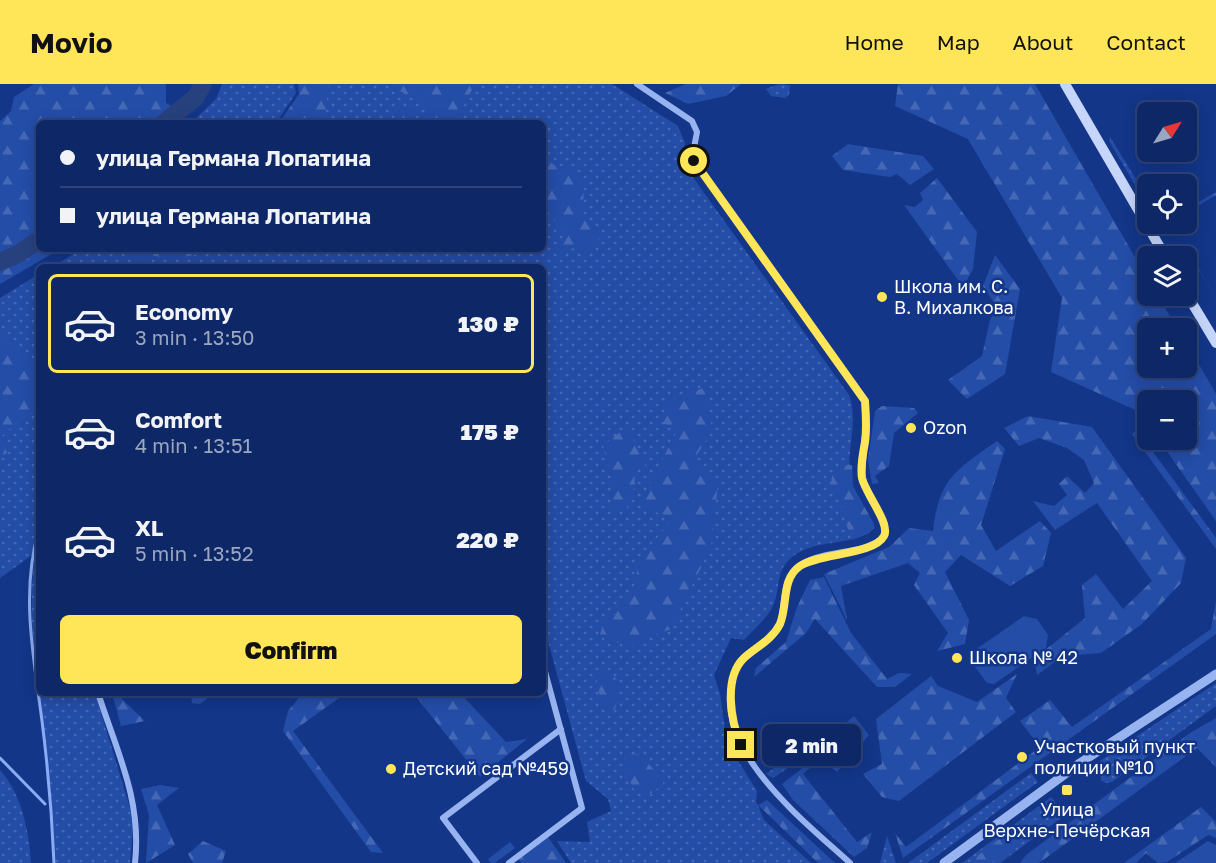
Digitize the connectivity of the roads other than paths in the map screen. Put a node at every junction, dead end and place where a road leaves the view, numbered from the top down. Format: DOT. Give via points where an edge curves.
graph roads {
  1 [pos="637,84"];
  2 [pos="1065,84"];
  3 [pos="1159,246"];
  4 [pos="1194,306"];
  5 [pos="1216,343"];
  6 [pos="1216,674"];
  7 [pos="546,675"];
  8 [pos="99,696"];
  9 [pos="561,729"];
  10 [pos="135,863"];
  11 [pos="477,863"];
  12 [pos="509,863"];
  13 [pos="850,863"];
  14 [pos="944,863"];
  1 -- 13 [label="street" via="692,121 697,132 692,158 865,401 862,478 885,524 884,537 868,547 812,560 795,570 786,589 781,622 770,639 742,660 731,697 733,723 745,753 779,796"];
  2 -- 3 [label="main road"];
  4 -- 5 [label="main road"];
  6 -- 14 [label="street" via="1080,763"];
  7 -- 9 [label="street"];
  8 -- 10 [label="street" via="136,808"];
  9 -- 11 [label="street" via="443,818"];
  9 -- 12 [label="street" via="582,808"];
}
